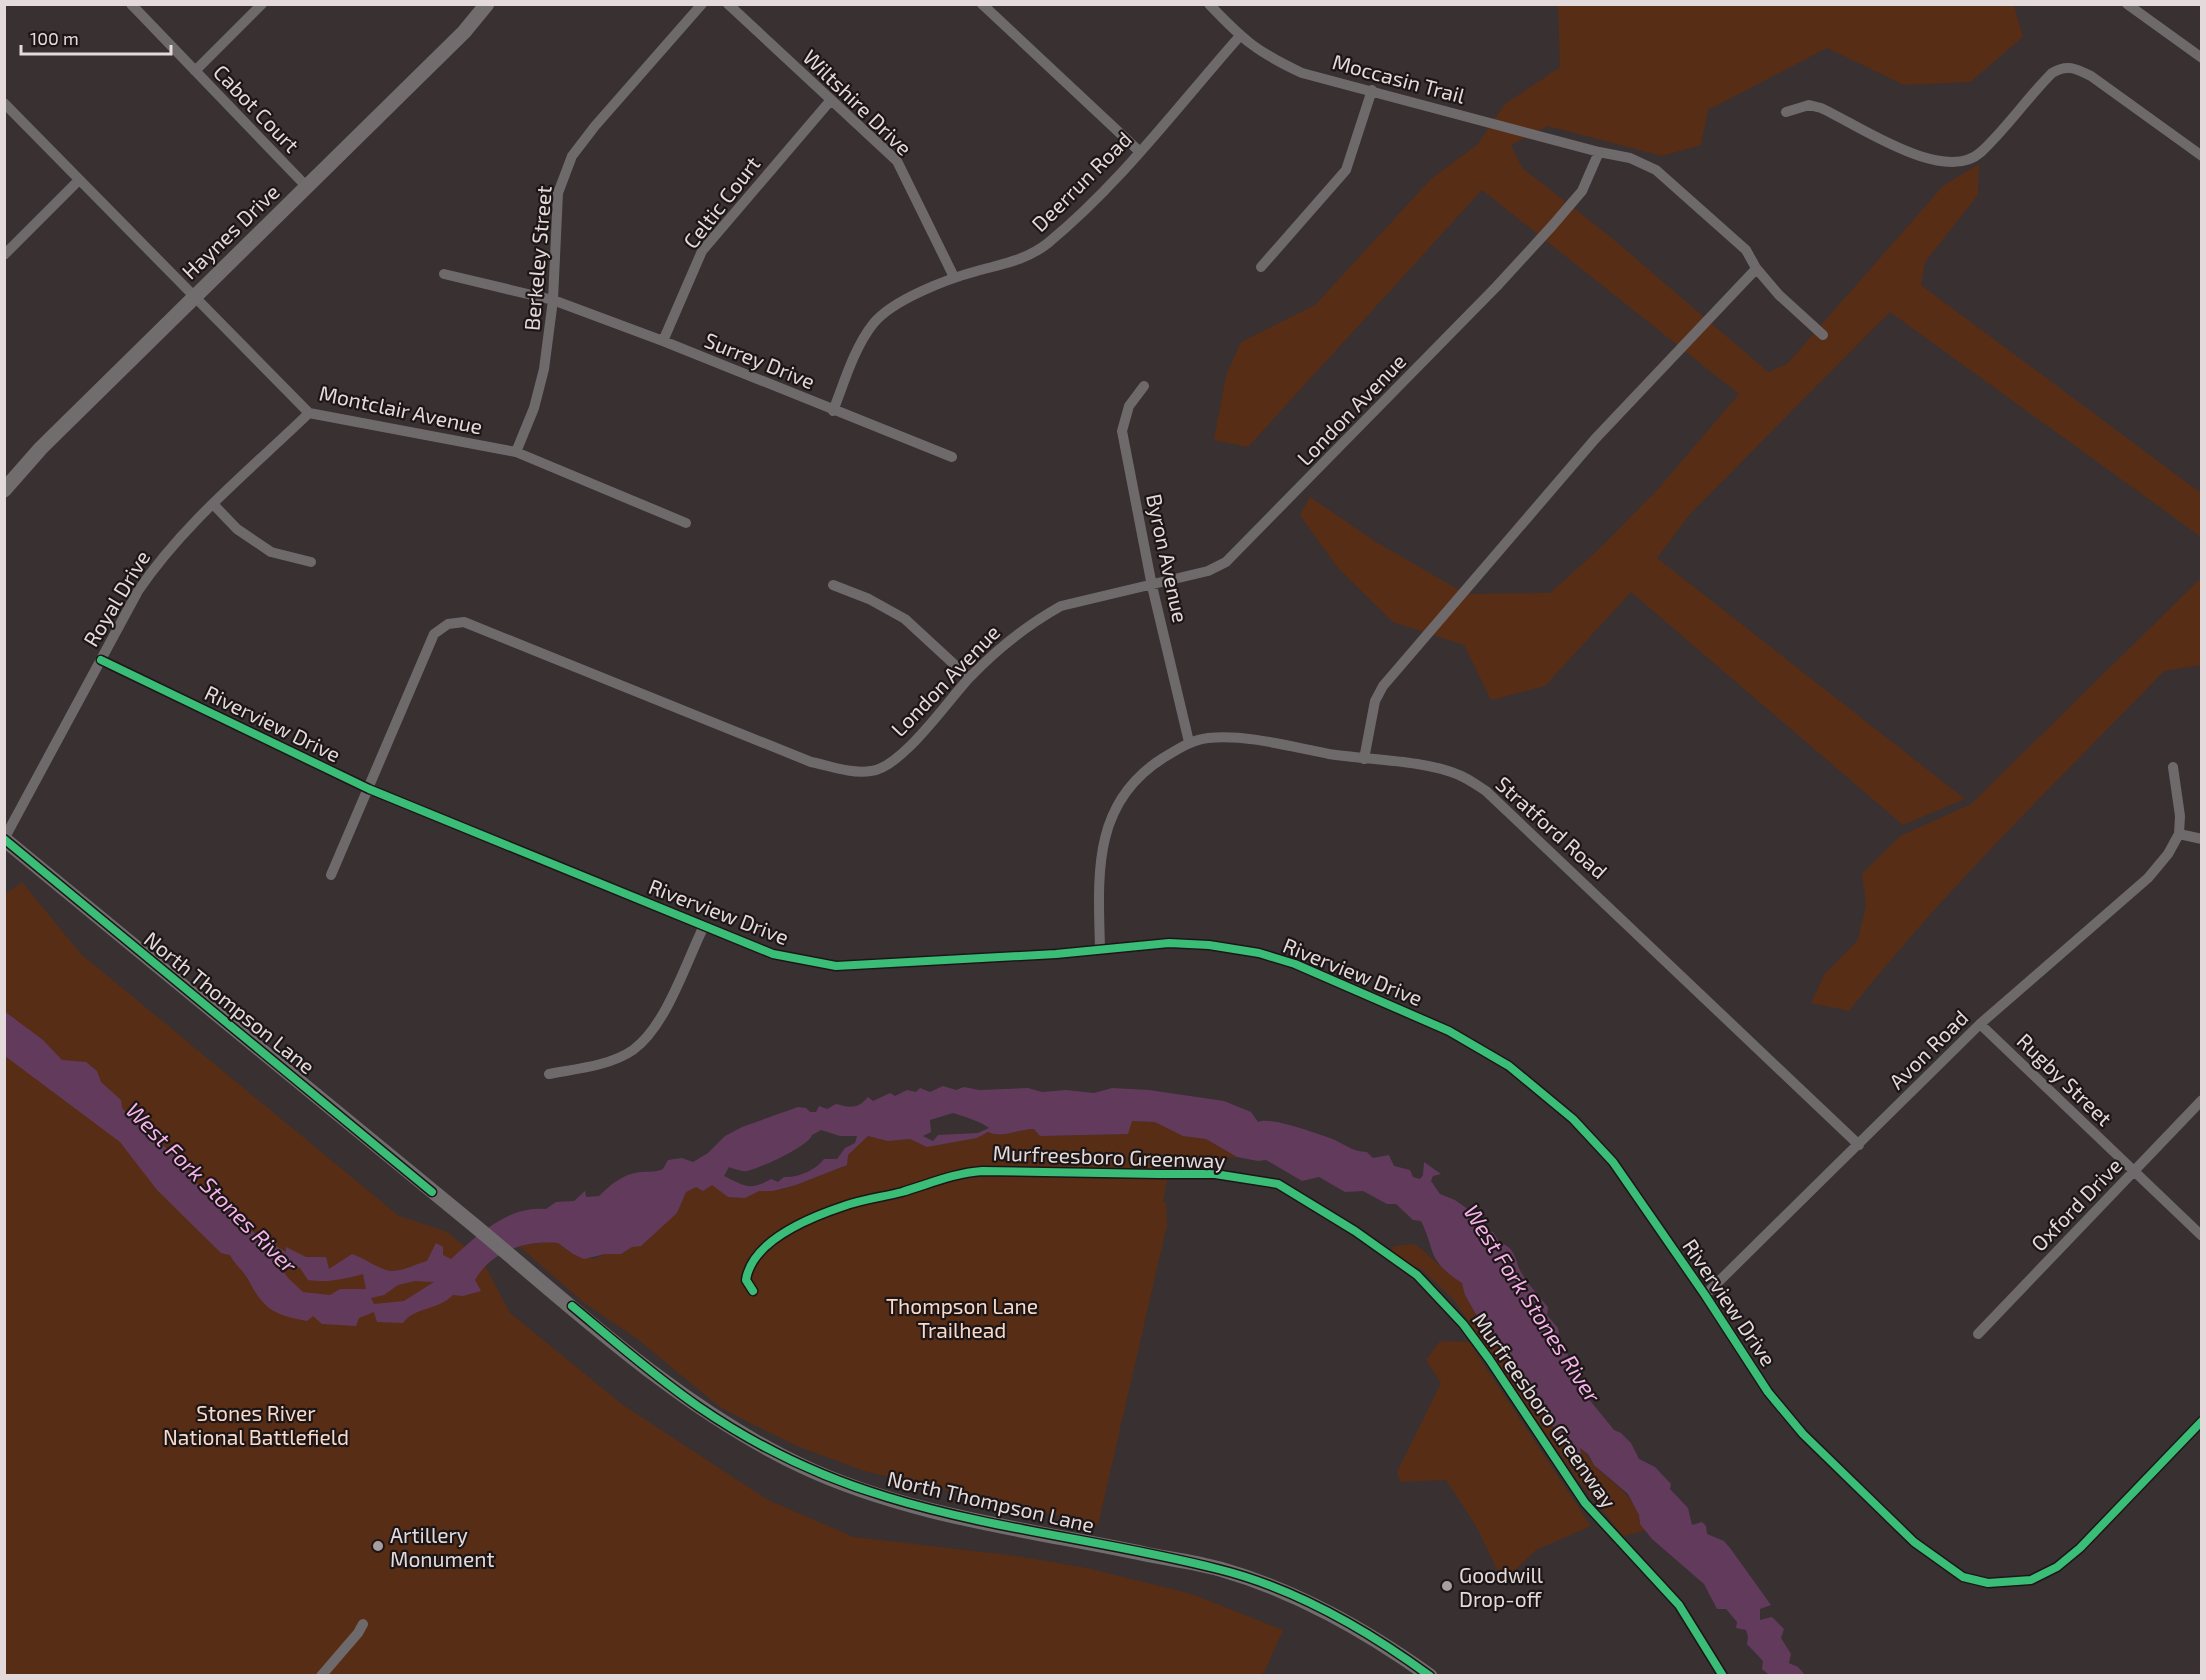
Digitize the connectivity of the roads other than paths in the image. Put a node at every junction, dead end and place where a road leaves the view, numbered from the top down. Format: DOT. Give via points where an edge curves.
graph roads {
  1 [pos="130,4"];
  2 [pos="262,4"];
  3 [pos="487,4"];
  4 [pos="702,4"];
  5 [pos="728,4"];
  6 [pos="982,4"];
  7 [pos="1209,4"];
  8 [pos="2127,4"];
  9 [pos="1239,36"];
  10 [pos="2202,58"];
  11 [pos="195,71"];
  12 [pos="1372,90"];
  13 [pos="830,101"];
  14 [pos="4,103"];
  15 [pos="1786,112"];
  16 [pos="1139,151"];
  17 [pos="1599,152"];
  18 [pos="2202,156"];
  19 [pos="79,180"];
  20 [pos="306,186"];
  21 [pos="4,255"];
  22 [pos="1261,267"];
  23 [pos="1756,269"];
  24 [pos="444,274"];
  25 [pos="954,277"];
  26 [pos="193,296"];
  27 [pos="553,300"];
  28 [pos="1823,334"];
  29 [pos="663,341"];
  30 [pos="1144,386"];
  31 [pos="833,411"];
  32 [pos="309,413"];
  33 [pos="516,452"];
  34 [pos="952,458"];
  35 [pos="4,490"];
  36 [pos="213,504"];
  37 [pos="686,524"];
  38 [pos="311,562"];
  39 [pos="833,585"];
  40 [pos="1152,586"];
  41 [pos="100,660"];
  42 [pos="969,678"];
  43 [pos="1189,742"];
  44 [pos="1364,759"];
  45 [pos="2173,767"];
  46 [pos="369,789"];
  47 [pos="2191,836"];
  48 [pos="4,839"];
  49 [pos="331,875"];
  50 [pos="703,928"];
  51 [pos="1100,948"];
  52 [pos="1980,1024"];
  53 [pos="549,1074"];
  54 [pos="2202,1100"];
  55 [pos="1859,1145"];
  56 [pos="2134,1172"];
  57 [pos="2202,1236"];
  58 [pos="1705,1295"];
  59 [pos="1978,1334"];
  60 [pos="2202,1421"];
  61 [pos="363,1624"];
  62 [pos="321,1676"];
  63 [pos="1430,1676"];
  1 -- 11 [label="street, Cabot Court"];
  2 -- 11 [label="street"];
  3 -- 20 [label="main road, Haynes Drive" via="464,32"];
  4 -- 27 [label="street, Berkeley Street" via="572,156 558,193"];
  5 -- 13 [label="street, Wiltshire Drive"];
  6 -- 16 [label="street"];
  7 -- 9 [label="street, Moccasin Trail"];
  8 -- 10 [label="street"];
  9 -- 12 [label="street, Moccasin Trail" via="1264,55 1302,73"];
  9 -- 16 [label="street, Deerrun Road"];
  11 -- 20 [label="street, Cabot Court"];
  12 -- 17 [label="street, Moccasin Trail"];
  12 -- 22 [label="street" via="1346,170"];
  13 -- 25 [label="street, Wiltshire Drive" via="897,161"];
  13 -- 29 [label="street, Celtic Court" via="702,251"];
  14 -- 19 [label="street, Montclair Avenue"];
  15 -- 18 [label="street" via="1809,105 1821,108 1916,155 1964,161 1981,152 2052,73 2071,67 2091,76"];
  16 -- 25 [label="street, Deerrun Road" via="1078,216 1030,256"];
  17 -- 23 [label="street, Moccasin Trail" via="1630,158 1656,171 1746,250"];
  17 -- 40 [label="street, London Avenue" via="1582,191 1544,235 1226,562 1208,571"];
  19 -- 21 [label="street"];
  19 -- 26 [label="street, Montclair Avenue"];
  20 -- 26 [label="main road, Haynes Drive"];
  23 -- 28 [label="street, Moccasin Trail"];
  23 -- 44 [label="street" via="1595,439 1383,686 1375,701"];
  24 -- 27 [label="street, Surrey Drive"];
  25 -- 31 [label="street, Deerrun Road" via="885,311 872,324"];
  26 -- 32 [label="street, Montclair Avenue"];
  26 -- 35 [label="main road, Haynes Drive" via="40,448"];
  27 -- 29 [label="street, Surrey Drive"];
  27 -- 33 [label="street, Berkeley Street" via="542,379"];
  29 -- 31 [label="street, Surrey Drive"];
  30 -- 40 [label="street, Byron Avenue" via="1129,406 1122,431"];
  31 -- 34 [label="street, Surrey Drive"];
  32 -- 33 [label="street, Montclair Avenue"];
  32 -- 36 [label="street, Royal Drive"];
  33 -- 37 [label="street, Montclair Avenue"];
  36 -- 38 [label="street" via="237,529 271,552"];
  36 -- 41 [label="street, Royal Drive" via="159,560"];
  39 -- 42 [label="street" via="905,619"];
  40 -- 42 [label="street, London Avenue" via="1061,606 1012,638"];
  40 -- 43 [label="street, Byron Avenue"];
  41 -- 46 [label="street, Riverview Drive"];
  41 -- 48 [label="street, Royal Drive"];
  42 -- 46 [label="street, London Avenue" via="912,744 890,762 872,772 848,770 811,762 464,622 447,624 434,634"];
  43 -- 44 [label="street, Stratford Road" via="1232,737"];
  43 -- 51 [label="street, Stratford Road" via="1148,768 1122,798 1108,822 1098,879"];
  44 -- 55 [label="street, Stratford Road" via="1430,767 1459,775 1486,791"];
  45 -- 47 [label="street, Avon Road" via="2180,816"];
  46 -- 49 [label="street, London Avenue"];
  46 -- 50 [label="street, Riverview Drive"];
  47 -- 52 [label="street, Avon Road"];
  48 -- 63 [label="main road, North Thompson Lane" via="698,1406 803,1466 886,1497 1220,1569 1305,1600 1368,1634"];
  50 -- 51 [label="street, Riverview Drive" via="773,954 836,966"];
  50 -- 53 [label="street" via="655,1029 632,1051 602,1063"];
  51 -- 58 [label="street, Riverview Drive" via="1169,943 1259,953 1295,963 1449,1031 1509,1066 1573,1119 1612,1162"];
  52 -- 55 [label="street, Avon Road"];
  52 -- 56 [label="street, Rugby Street"];
  54 -- 56 [label="street, Oxford Drive"];
  55 -- 58 [label="street, Avon Road"];
  56 -- 57 [label="street, Rugby Street"];
  56 -- 59 [label="street, Oxford Drive"];
  58 -- 60 [label="street, Riverview Drive" via="1768,1392 1803,1434 1914,1542 1963,1577 2009,1583 2031,1580 2057,1567"];
  61 -- 62 [label="street"];
}
